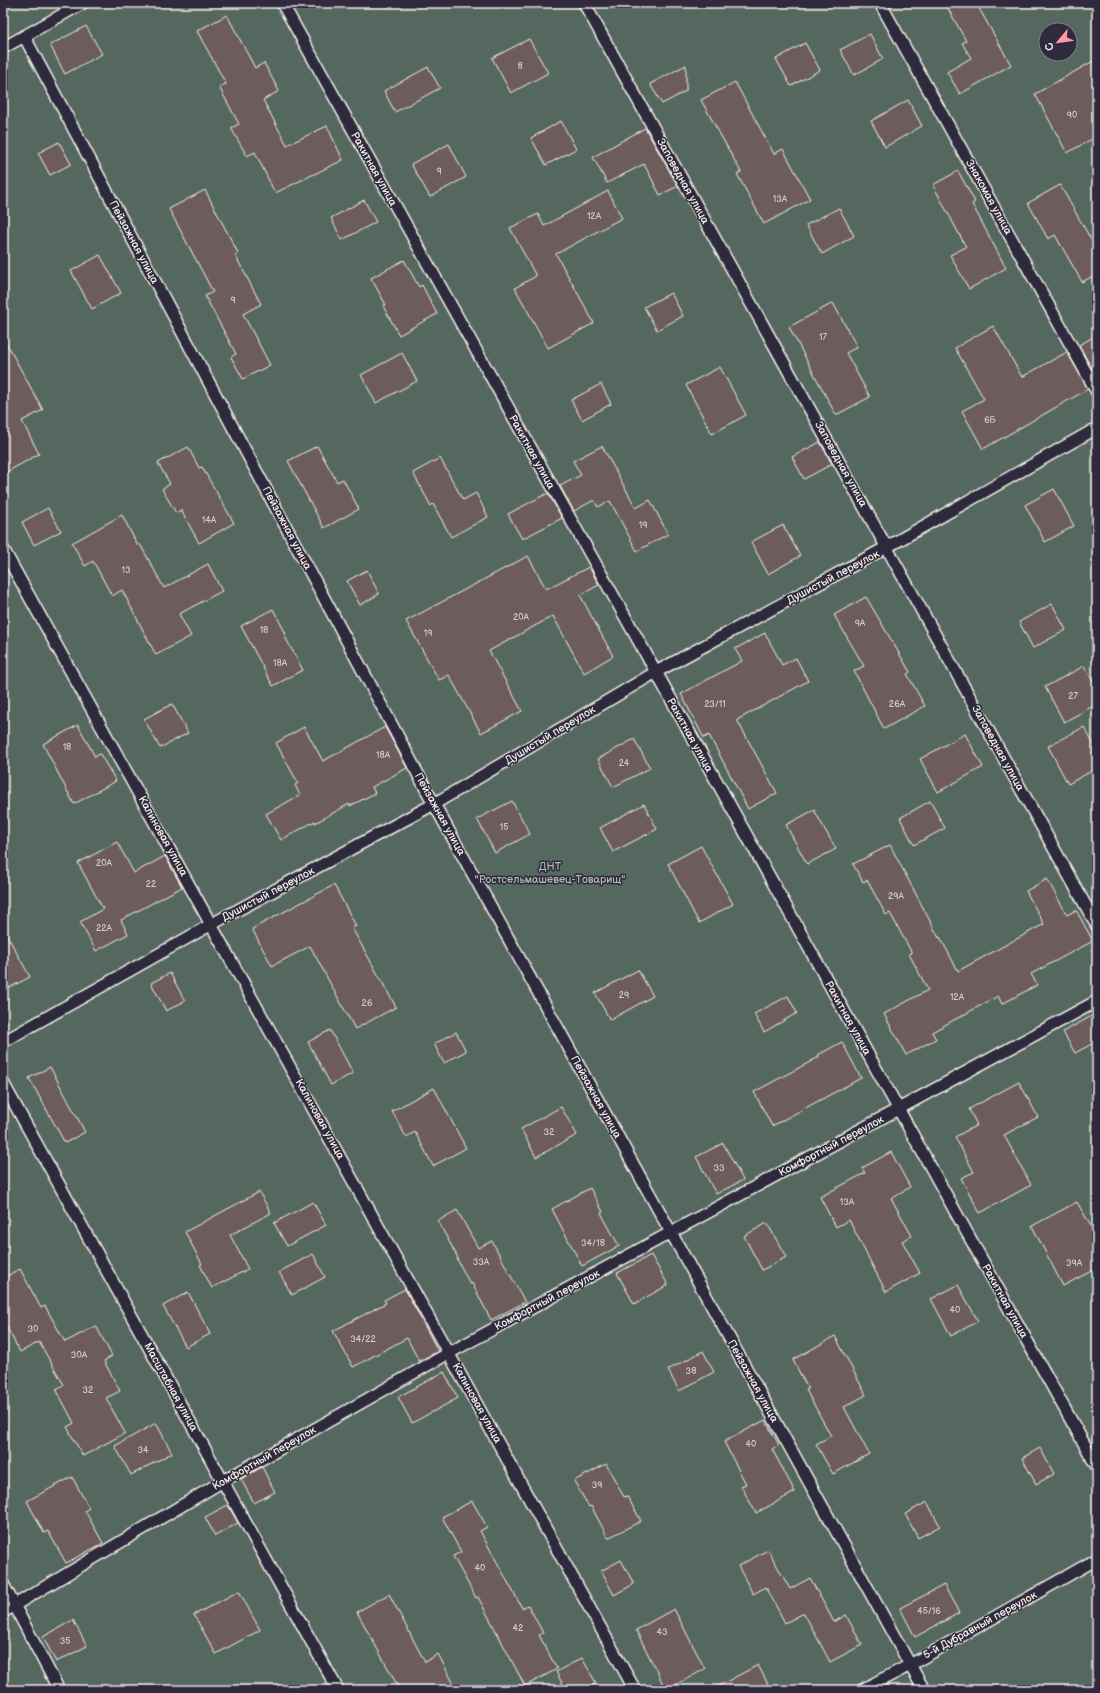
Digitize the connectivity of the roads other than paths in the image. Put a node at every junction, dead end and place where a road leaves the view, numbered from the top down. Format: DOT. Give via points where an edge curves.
graph roads {
  1 [pos="83,3"];
  2 [pos="282,3"];
  3 [pos="584,3"];
  4 [pos="880,3"];
  5 [pos="24,36"];
  6 [pos="3,48"];
  7 [pos="1097,392"];
  8 [pos="1097,428"];
  9 [pos="887,547"];
  10 [pos="3,549"];
  11 [pos="656,672"];
  12 [pos="434,804"];
  13 [pos="212,924"];
  14 [pos="1097,926"];
  15 [pos="1097,1001"];
  16 [pos="3,1042"];
  17 [pos="3,1083"];
  18 [pos="899,1110"];
  19 [pos="671,1233"];
  20 [pos="449,1353"];
  21 [pos="1097,1467"];
  22 [pos="223,1481"];
  23 [pos="1097,1559"];
  24 [pos="3,1584"];
  25 [pos="15,1606"];
  26 [pos="3,1612"];
  27 [pos="910,1665"];
  28 [pos="59,1690"];
  29 [pos="338,1690"];
  30 [pos="635,1690"];
  31 [pos="862,1690"];
  32 [pos="924,1690"];
  1 -- 5 [label="lane"];
  2 -- 11 [label="lane, Ракитная улица"];
  3 -- 9 [label="lane, Заповедная улица"];
  4 -- 7 [label="lane, Знакомая улица"];
  5 -- 6 [label="lane"];
  5 -- 12 [label="lane, Пейзажная улица"];
  8 -- 9 [label="lane, Душистый переулок"];
  9 -- 11 [label="lane, Душистый переулок"];
  9 -- 14 [label="lane, Заповедная улица"];
  10 -- 13 [label="lane, Калиновая улица"];
  11 -- 12 [label="lane, Душистый переулок"];
  11 -- 18 [label="lane, Ракитная улица"];
  12 -- 13 [label="lane, Душистый переулок"];
  12 -- 19 [label="lane, Пейзажная улица"];
  13 -- 16 [label="lane, Душистый переулок"];
  13 -- 20 [label="lane, Калиновая улица"];
  15 -- 18 [label="lane, Комфортный переулок"];
  17 -- 22 [label="lane, Масштабная улица"];
  18 -- 19 [label="lane, Комфортный переулок"];
  18 -- 21 [label="lane, Ракитная улица"];
  19 -- 20 [label="lane, Комфортный переулок"];
  19 -- 27 [label="lane, Пейзажная улица"];
  20 -- 22 [label="lane, Комфортный переулок"];
  20 -- 30 [label="lane, Калиновая улица"];
  22 -- 25 [label="lane, Комфортный переулок"];
  22 -- 29 [label="lane, Масштабная улица"];
  23 -- 27 [label="lane, 5-й Дубравный переулок"];
  24 -- 25 [label="lane"];
  25 -- 26 [label="lane, Комфортный переулок"];
  25 -- 28 [label="lane"];
  27 -- 31 [label="lane, 5-й Дубравный переулок"];
  27 -- 32 [label="lane, Пейзажная улица"];
}
